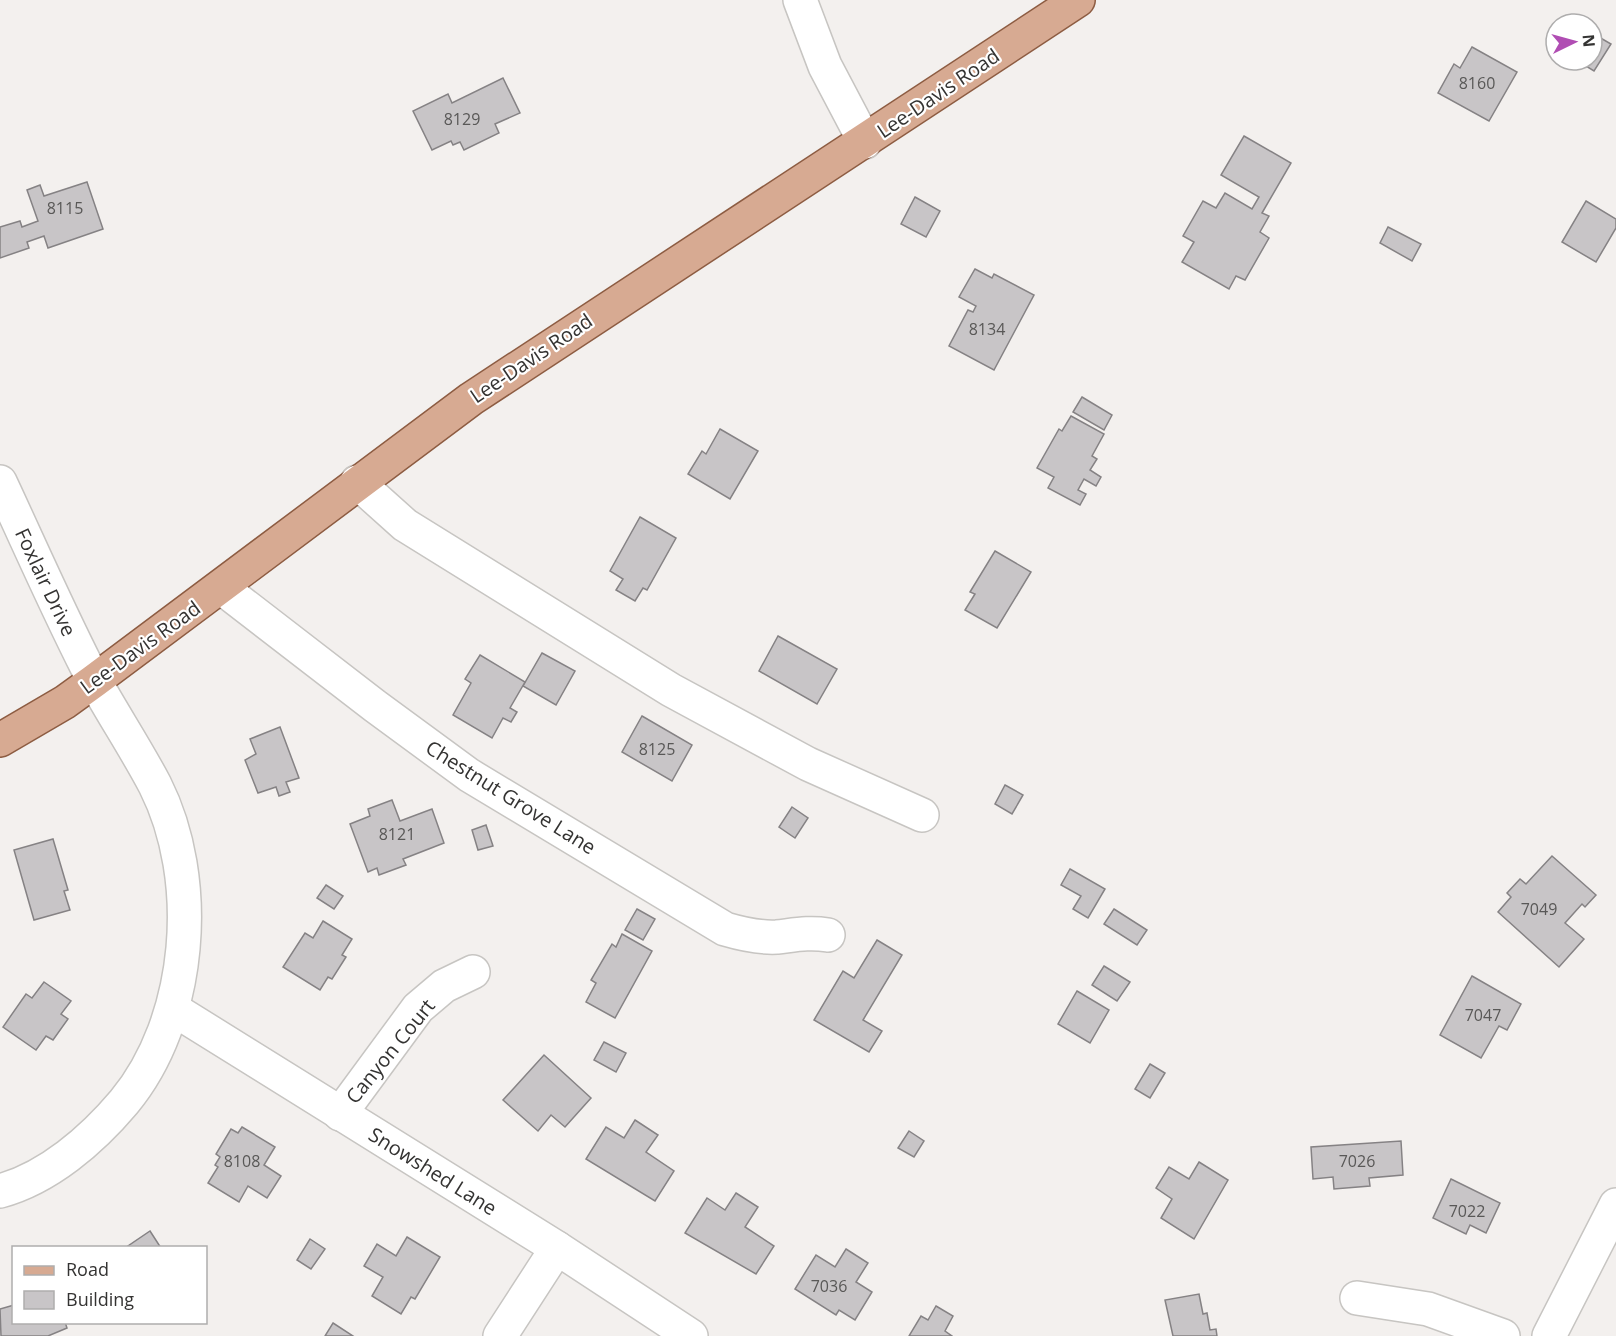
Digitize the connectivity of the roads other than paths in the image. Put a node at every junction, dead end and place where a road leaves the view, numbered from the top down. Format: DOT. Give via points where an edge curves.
graph roads {
  1 [pos="801,0"];
  2 [pos="1078,0"];
  3 [pos="865,142"];
  4 [pos="0,482"];
  5 [pos="357,482"];
  6 [pos="222,588"];
  7 [pos="94,681"];
  8 [pos="0,740"];
  9 [pos="922,815"];
  10 [pos="828,935"];
  11 [pos="473,972"];
  12 [pos="173,1009"];
  13 [pos="340,1114"];
  14 [pos="0,1191"];
  15 [pos="1616,1205"];
  16 [pos="557,1248"];
  17 [pos="1357,1298"];
  18 [pos="500,1336"];
  19 [pos="691,1336"];
  20 [pos="1503,1336"];
  21 [pos="1549,1336"];
  1 -- 3 [label="street" via="825,66"];
  2 -- 3 [label="main road, Lee-Davis Road"];
  3 -- 5 [label="main road, Lee-Davis Road" via="530,359"];
  4 -- 7 [label="street, Foxlair Drive"];
  5 -- 6 [label="main road, Lee-Davis Road"];
  5 -- 9 [label="street" via="405,525 671,690 808,764"];
  6 -- 7 [label="main road, Lee-Davis Road"];
  6 -- 10 [label="street, Chestnut Grove Lane" via="469,775 725,929 747,936 810,932"];
  7 -- 8 [label="main road, Lee-Davis Road"];
  7 -- 12 [label="street, Foxlair Drive" via="155,786 172,832 181,880 184,936"];
  11 -- 13 [label="street, Canyon Court" via="444,987 418,1008"];
  12 -- 13 [label="street, Snowshed Lane"];
  12 -- 14 [label="street, Foxlair Drive" via="156,1052 110,1118 85,1143 48,1169"];
  13 -- 16 [label="street, Snowshed Lane"];
  15 -- 21 [label="street"];
  16 -- 18 [label="street"];
  16 -- 19 [label="street, Snowshed Lane"];
  17 -- 20 [label="street" via="1428,1309"];
}
